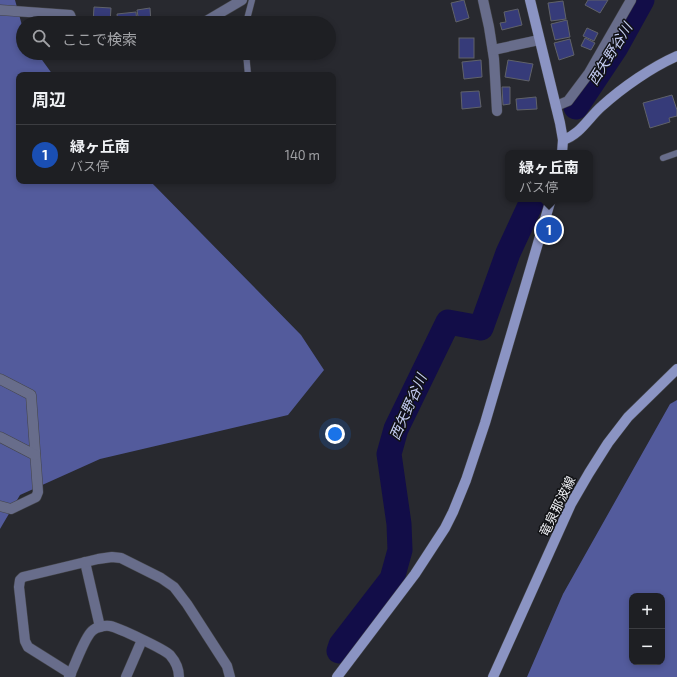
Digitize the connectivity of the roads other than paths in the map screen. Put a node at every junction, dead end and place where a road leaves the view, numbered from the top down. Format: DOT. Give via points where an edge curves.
graph roads {
  1 [pos="242,0"];
  2 [pos="252,0"];
  3 [pos="483,0"];
  4 [pos="530,0"];
  5 [pos="631,0"];
  6 [pos="0,10"];
  7 [pos="70,16"];
  8 [pos="215,16"];
  9 [pos="248,16"];
  10 [pos="539,40"];
  11 [pos="493,50"];
  12 [pos="677,56"];
  13 [pos="247,60"];
  14 [pos="248,72"];
  15 [pos="556,106"];
  16 [pos="497,111"];
  17 [pos="563,140"];
  18 [pos="562,150"];
  19 [pos="677,153"];
  20 [pos="663,158"];
  21 [pos="550,202"];
  22 [pos="677,369"];
  23 [pos="0,379"];
  24 [pos="0,437"];
  25 [pos="35,455"];
  26 [pos="0,506"];
  27 [pos="85,562"];
  28 [pos="100,627"];
  29 [pos="142,640"];
  30 [pos="70,676"];
  31 [pos="339,676"];
  32 [pos="126,677"];
  33 [pos="179,677"];
  34 [pos="230,677"];
  35 [pos="493,677"];
  1 -- 8 [label="street"];
  2 -- 9 [label="lane"];
  3 -- 11 [label="street"];
  4 -- 10 [label="street"];
  5 -- 15 [label="street" via="589,73 568,101"];
  6 -- 7 [label="street"];
  10 -- 11 [label="street"];
  10 -- 15 [label="street"];
  11 -- 16 [label="street"];
  12 -- 17 [label="street" via="637,79 602,105 576,134"];
  13 -- 14 [label="lane"];
  15 -- 17 [label="street"];
  17 -- 18 [label="street"];
  19 -- 20 [label="lane"];
  21 -- 31 [label="street" via="483,430 456,507 415,574"];
  22 -- 35 [label="street, 竜泉那波線" via="628,417 588,473 571,504"];
  23 -- 25 [label="street" via="31,394"];
  24 -- 25 [label="street"];
  25 -- 26 [label="street" via="38,492 36,497 11,509"];
  27 -- 28 [label="street"];
  27 -- 30 [label="street" via="23,578 19,587 25,641 28,647"];
  27 -- 34 [label="street" via="121,558 174,587 227,666"];
  28 -- 29 [label="street" via="108,626"];
  28 -- 30 [label="street" via="93,630 86,639"];
  29 -- 32 [label="street"];
  29 -- 33 [label="street" via="169,654 176,662"];
}
